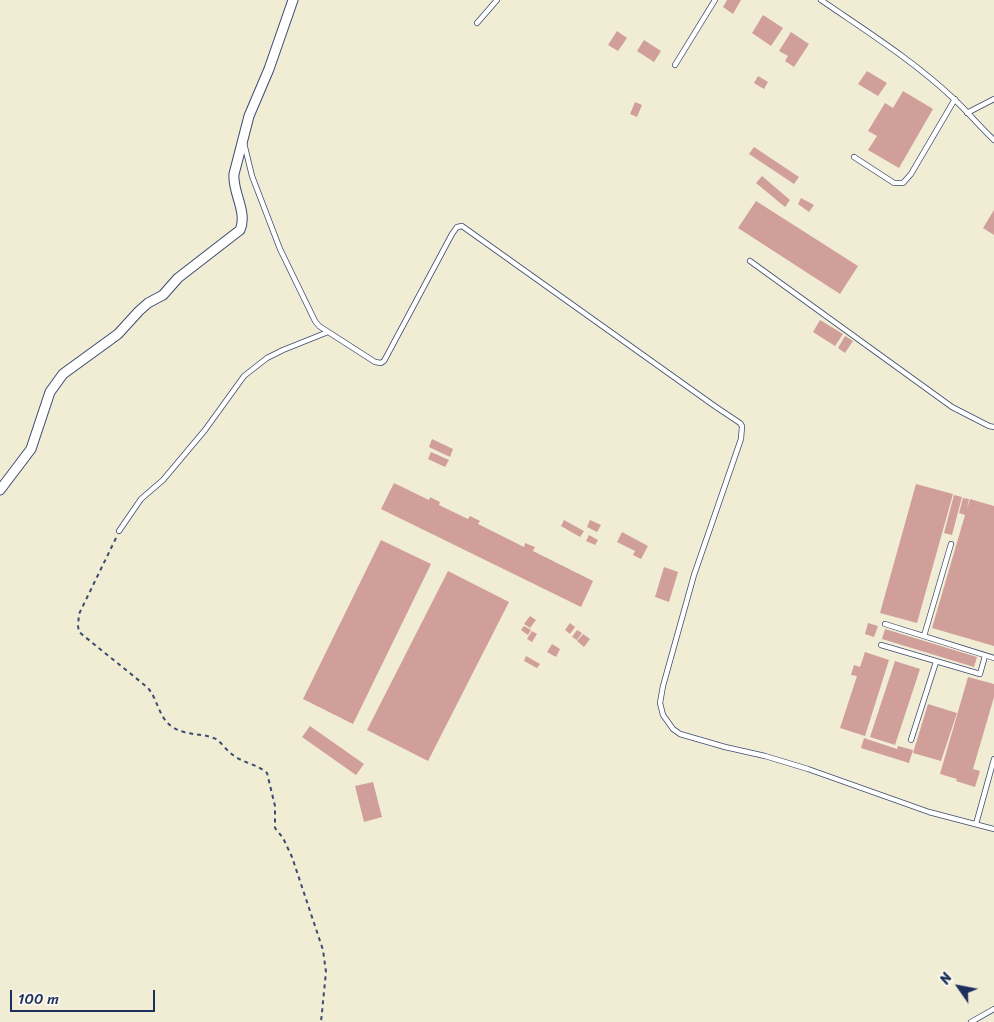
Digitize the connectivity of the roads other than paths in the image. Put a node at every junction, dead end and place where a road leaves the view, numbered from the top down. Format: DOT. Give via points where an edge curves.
graph roads {
  1 [pos="293,0"];
  2 [pos="497,0"];
  3 [pos="714,0"];
  4 [pos="821,0"];
  5 [pos="477,23"];
  6 [pos="674,65"];
  7 [pos="955,99"];
  8 [pos="994,99"];
  9 [pos="967,113"];
  10 [pos="243,140"];
  11 [pos="994,140"];
  12 [pos="854,157"];
  13 [pos="750,261"];
  14 [pos="328,332"];
  15 [pos="994,427"];
  16 [pos="0,490"];
  17 [pos="119,531"];
  18 [pos="951,544"];
  19 [pos="885,624"];
  20 [pos="924,636"];
  21 [pos="881,646"];
  22 [pos="985,656"];
  23 [pos="994,658"];
  24 [pos="936,662"];
  25 [pos="911,740"];
  26 [pos="994,760"];
  27 [pos="976,824"];
  28 [pos="994,829"];
  29 [pos="994,1009"];
  30 [pos="971,1022"];
  1 -- 10 [label="street"];
  2 -- 5 [label="lane"];
  3 -- 6 [label="lane"];
  4 -- 7 [label="lane" via="911,62"];
  7 -- 9 [label="lane"];
  7 -- 12 [label="lane" via="904,183 894,183"];
  8 -- 9 [label="lane"];
  9 -- 11 [label="lane"];
  10 -- 14 [label="lane" via="252,176 292,276 316,324"];
  10 -- 16 [label="street" via="234,177 243,224 240,230 178,278 118,334 63,374 50,392 31,449"];
  13 -- 15 [label="lane" via="952,407"];
  14 -- 17 [label="lane" via="267,358 244,376 205,430 168,475 141,499"];
  14 -- 27 [label="lane" via="381,364 452,234 462,226 740,423 740,439 694,575 663,686 660,703 666,721 680,734 765,756 929,812"];
  18 -- 20 [label="lane"];
  19 -- 20 [label="lane"];
  20 -- 22 [label="lane"];
  21 -- 24 [label="lane"];
  22 -- 23 [label="lane"];
  22 -- 24 [label="lane" via="980,674"];
  24 -- 25 [label="lane"];
  26 -- 27 [label="lane"];
  27 -- 28 [label="lane"];
  29 -- 30 [label="lane"];
}
